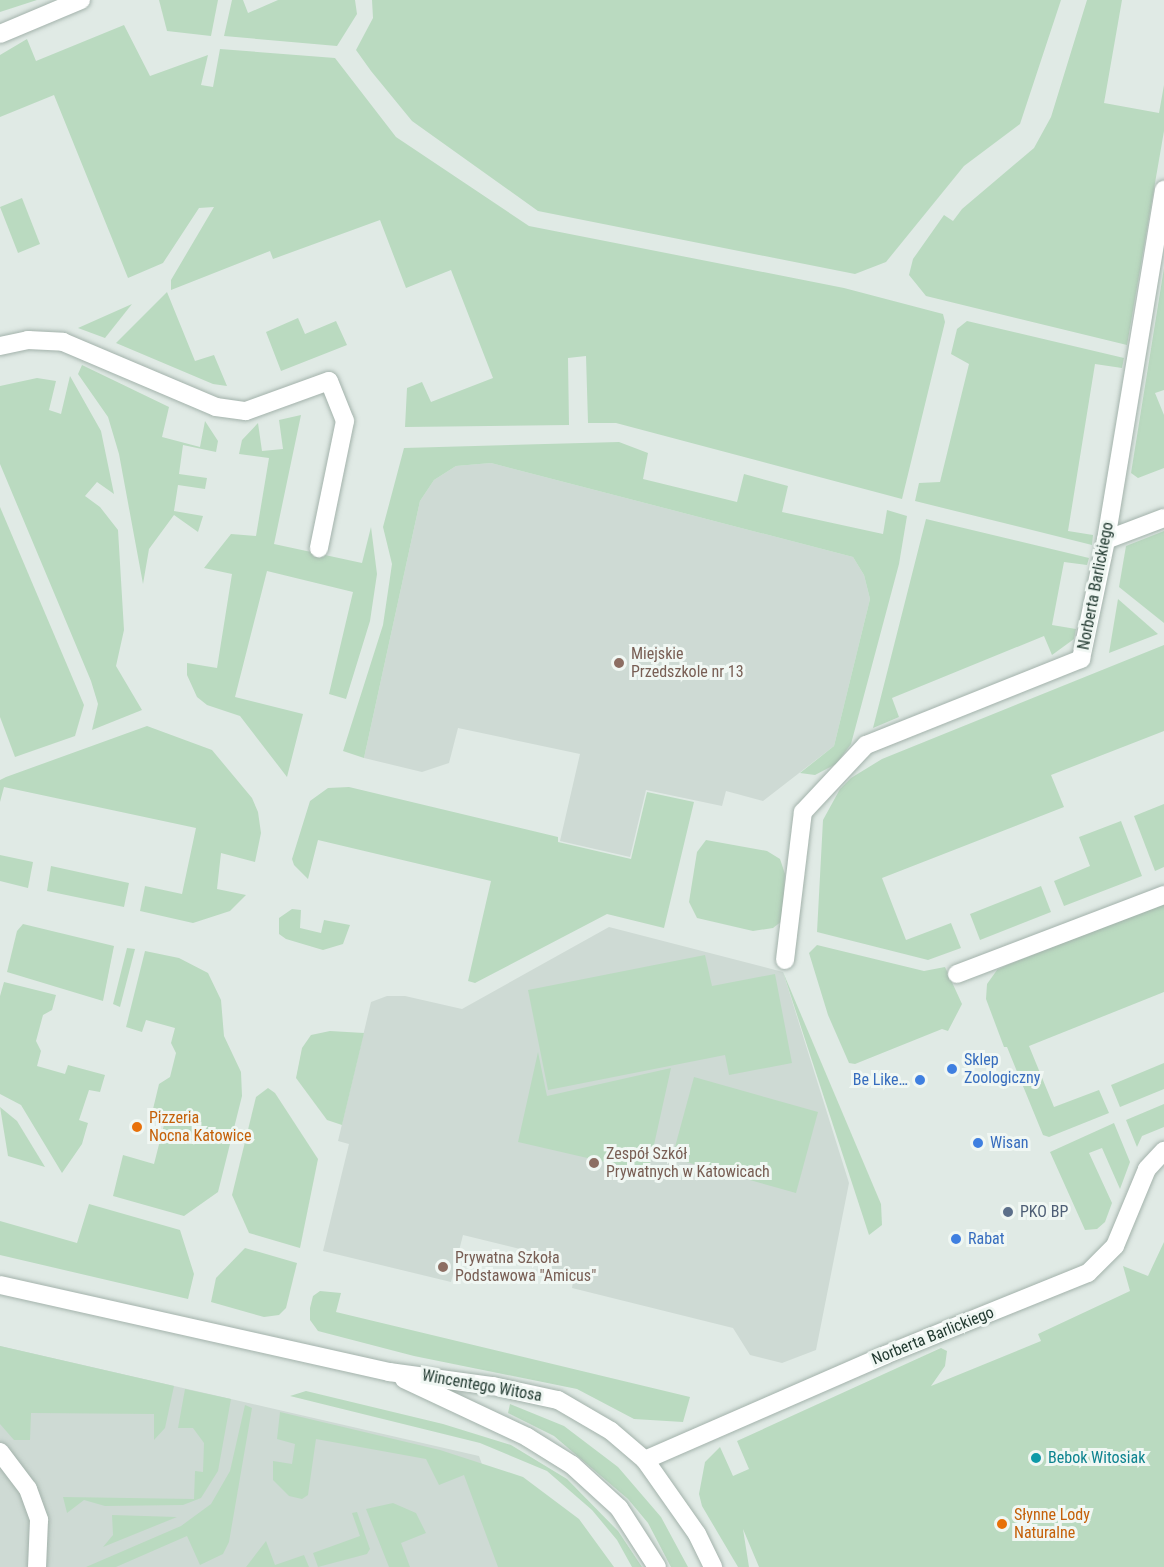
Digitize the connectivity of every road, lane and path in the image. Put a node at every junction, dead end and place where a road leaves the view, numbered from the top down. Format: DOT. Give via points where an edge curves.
graph roads {
  1 [pos="81,0"];
  2 [pos="0,34"];
  3 [pos="1164,190"];
  4 [pos="0,346"];
  5 [pos="1164,518"];
  6 [pos="1106,540"];
  7 [pos="319,548"];
  8 [pos="1164,894"];
  9 [pos="785,960"];
  10 [pos="957,974"];
  11 [pos="1164,1150"];
  12 [pos="0,1285"];
  13 [pos="389,1371"];
  14 [pos="0,1452"];
  15 [pos="645,1460"];
  16 [pos="37,1567"];
  17 [pos="657,1567"];
  18 [pos="713,1567"];
  1 -- 2 [label="street"];
  3 -- 6 [label="street, Norberta Barlickiego"];
  4 -- 7 [label="street" via="28,340 63,342 216,407 246,411 329,381 345,421"];
  5 -- 6 [label="street"];
  6 -- 9 [label="street, Norberta Barlickiego" via="1081,659 866,744 803,812"];
  8 -- 10 [label="street"];
  11 -- 15 [label="street, Norberta Barlickiego" via="1147,1169 1115,1246 1088,1273 885,1355"];
  12 -- 13 [label="street, Wincentego Witosa"];
  13 -- 15 [label="street, Wincentego Witosa" via="558,1400 611,1431"];
  13 -- 17 [label="street, Wincentego Witosa" via="527,1437 572,1465 619,1508"];
  14 -- 16 [label="street" via="28,1489 39,1520"];
  15 -- 18 [label="street, Wincentego Witosa" via="697,1534"];
}
